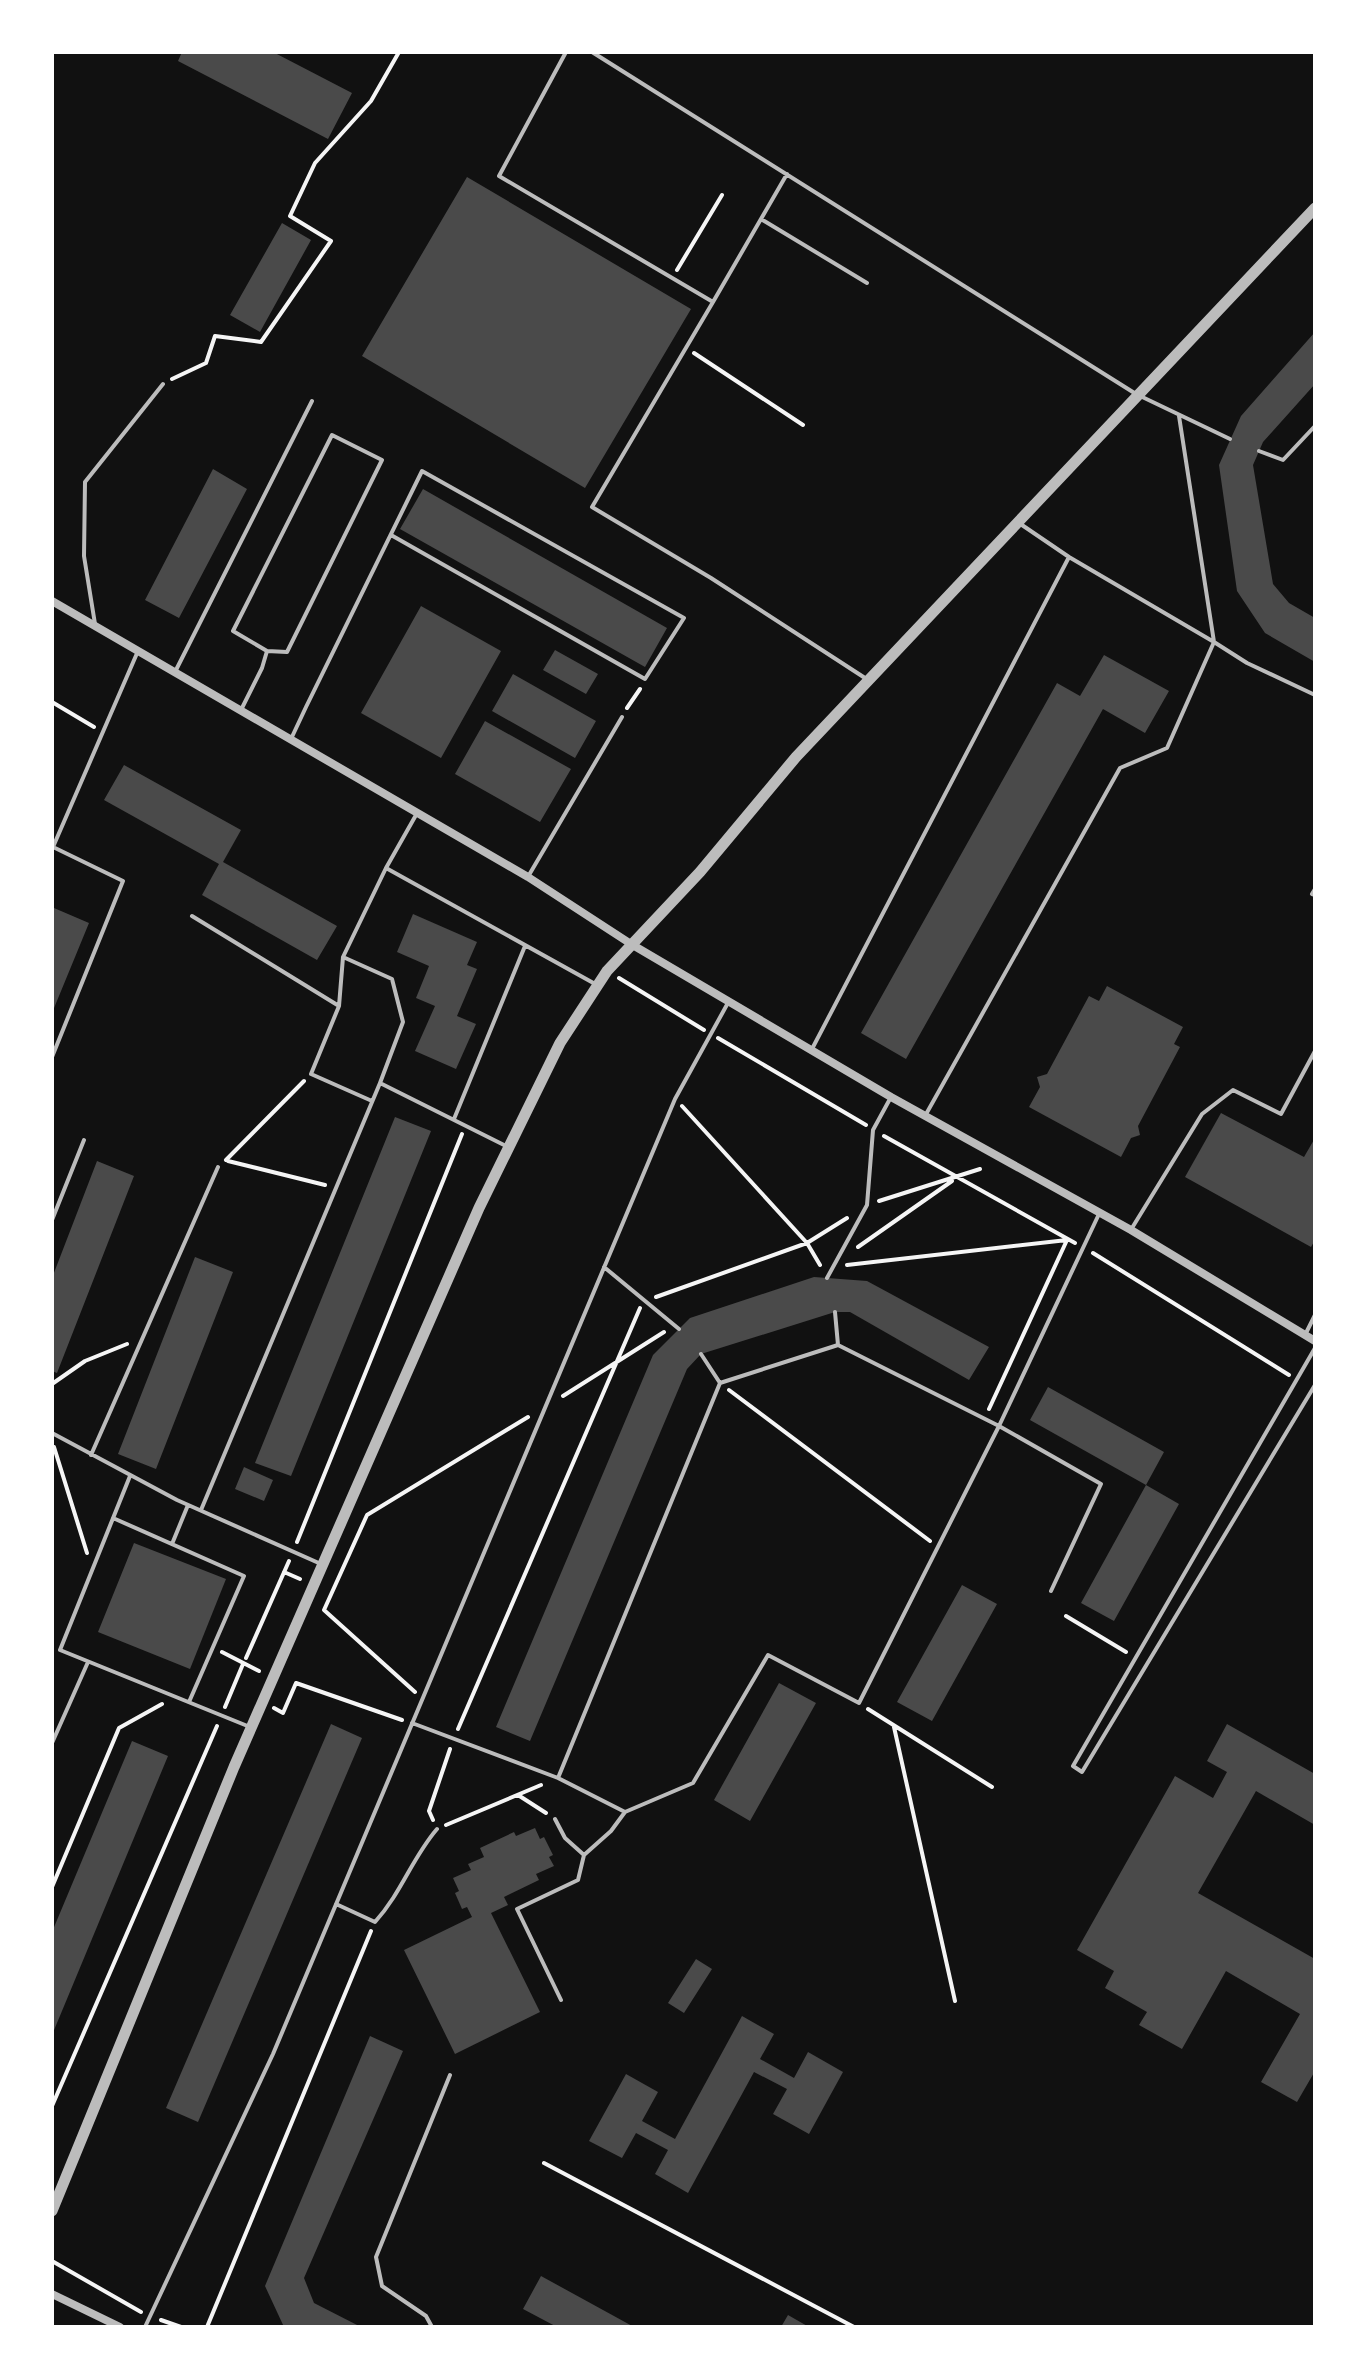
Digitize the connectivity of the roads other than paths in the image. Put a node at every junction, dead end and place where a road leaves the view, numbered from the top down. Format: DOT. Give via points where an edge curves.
graph roads {
  1 [pos="566,52"];
  2 [pos="592,52"];
  3 [pos="787,174"];
  4 [pos="1315,208"];
  5 [pos="761,219"];
  6 [pos="867,283"];
  7 [pos="713,302"];
  8 [pos="163,384"];
  9 [pos="1136,394"];
  10 [pos="312,401"];
  11 [pos="1179,416"];
  12 [pos="1315,426"];
  13 [pos="1230,439"];
  14 [pos="1259,451"];
  15 [pos="1016,521"];
  16 [pos="391,535"];
  17 [pos="1069,557"];
  18 [pos="52,601"];
  19 [pos="96,626"];
  20 [pos="1214,642"];
  21 [pos="138,651"];
  22 [pos="267,651"];
  23 [pos="175,672"];
  24 [pos="867,679"];
  25 [pos="1315,695"];
  26 [pos="241,710"];
  27 [pos="622,717"];
  28 [pos="291,739"];
  29 [pos="417,812"];
  30 [pos="52,848"];
  31 [pos="386,868"];
  32 [pos="528,877"];
  33 [pos="1315,889"];
  34 [pos="1315,895"];
  35 [pos="192,916"];
  36 [pos="631,944"];
  37 [pos="525,946"];
  38 [pos="343,957"];
  39 [pos="599,985"];
  40 [pos="729,1001"];
  41 [pos="339,1006"];
  42 [pos="812,1049"];
  43 [pos="1315,1051"];
  44 [pos="52,1057"];
  45 [pos="380,1083"];
  46 [pos="891,1097"];
  47 [pos="372,1101"];
  48 [pos="925,1116"];
  49 [pos="454,1119"];
  50 [pos="84,1140"];
  51 [pos="508,1147"];
  52 [pos="218,1167"];
  53 [pos="1100,1212"];
  54 [pos="52,1220"];
  55 [pos="1131,1230"];
  56 [pos="604,1267"];
  57 [pos="827,1278"];
  58 [pos="835,1312"];
  59 [pos="1315,1315"];
  60 [pos="676,1327"];
  61 [pos="1305,1335"];
  62 [pos="1315,1341"];
  63 [pos="838,1345"];
  64 [pos="1315,1348"];
  65 [pos="701,1354"];
  66 [pos="720,1383"];
  67 [pos="1315,1385"];
  68 [pos="999,1426"];
  69 [pos="52,1433"];
  70 [pos="91,1455"];
  71 [pos="130,1476"];
  72 [pos="188,1505"];
  73 [pos="201,1510"];
  74 [pos="113,1518"];
  75 [pos="172,1544"];
  76 [pos="323,1565"];
  77 [pos="1051,1591"];
  78 [pos="88,1662"];
  79 [pos="189,1702"];
  80 [pos="412,1723"];
  81 [pos="252,1728"];
  82 [pos="52,1743"];
  83 [pos="558,1778"];
  84 [pos="625,1812"];
  85 [pos="555,1819"];
  86 [pos="437,1829"];
  87 [pos="584,1855"];
  88 [pos="336,1904"];
  89 [pos="561,2000"];
  90 [pos="450,2075"];
  91 [pos="52,2211"];
  92 [pos="52,2294"];
  93 [pos="120,2327"];
  94 [pos="145,2327"];
  95 [pos="432,2327"];
  1 -- 7 [label="lane" via="499,176"];
  2 -- 3 [label="lane"];
  3 -- 5 [label="lane"];
  3 -- 9 [label="lane"];
  4 -- 9 [label="street"];
  5 -- 6 [label="lane"];
  5 -- 7 [label="lane"];
  7 -- 24 [label="lane" via="592,507"];
  8 -- 19 [label="lane" via="85,482 84,556"];
  9 -- 11 [label="lane"];
  9 -- 15 [label="street"];
  10 -- 23 [label="lane"];
  11 -- 13 [label="lane"];
  11 -- 20 [label="lane"];
  12 -- 14 [label="lane" via="1283,460"];
  15 -- 17 [label="lane"];
  15 -- 24 [label="street"];
  16 -- 16 [label="lane" via="422,471 684,618 645,679"];
  16 -- 28 [label="lane"];
  17 -- 20 [label="lane"];
  17 -- 42 [label="lane"];
  18 -- 19 [label="street"];
  19 -- 21 [label="street"];
  20 -- 25 [label="lane"];
  20 -- 48 [label="lane" via="1167,748 1120,768"];
  21 -- 23 [label="street"];
  21 -- 30 [label="lane"];
  22 -- 22 [label="lane" via="233,631 332,435 382,460 287,652"];
  22 -- 26 [label="lane"];
  23 -- 26 [label="street"];
  24 -- 36 [label="street"];
  26 -- 28 [label="street"];
  27 -- 32 [label="lane"];
  28 -- 29 [label="street"];
  29 -- 31 [label="lane"];
  29 -- 32 [label="street"];
  30 -- 44 [label="lane" via="123,881"];
  31 -- 37 [label="lane"];
  31 -- 38 [label="lane"];
  32 -- 36 [label="street"];
  33 -- 34 [label="lane"];
  35 -- 41 [label="lane"];
  36 -- 39 [label="street"];
  36 -- 40 [label="street"];
  37 -- 39 [label="lane"];
  37 -- 49 [label="lane"];
  38 -- 41 [label="lane"];
  38 -- 45 [label="lane" via="392,979 403,1022"];
  39 -- 51 [label="street" via="551,1058"];
  40 -- 42 [label="street"];
  40 -- 56 [label="lane" via="675,1099"];
  41 -- 47 [label="lane" via="311,1074"];
  42 -- 46 [label="street"];
  43 -- 55 [label="lane" via="1281,1114 1233,1090 1202,1114"];
  45 -- 47 [label="lane"];
  45 -- 49 [label="lane"];
  46 -- 48 [label="street"];
  46 -- 57 [label="lane" via="873,1130 867,1205"];
  47 -- 73 [label="lane"];
  48 -- 53 [label="street"];
  49 -- 51 [label="lane"];
  50 -- 54 [label="lane"];
  51 -- 76 [label="street"];
  52 -- 70 [label="lane"];
  53 -- 55 [label="street"];
  53 -- 68 [label="lane"];
  55 -- 61 [label="street"];
  56 -- 60 [label="lane"];
  56 -- 80 [label="lane"];
  58 -- 63 [label="lane"];
  59 -- 61 [label="lane"];
  61 -- 62 [label="street"];
  63 -- 66 [label="lane"];
  63 -- 68 [label="lane"];
  64 -- 67 [label="lane" via="1073,1766 1082,1772"];
  65 -- 66 [label="lane"];
  66 -- 83 [label="lane"];
  68 -- 77 [label="lane" via="1101,1484"];
  68 -- 84 [label="lane" via="859,1703 768,1655 693,1783"];
  69 -- 70 [label="lane"];
  70 -- 71 [label="lane"];
  71 -- 72 [label="lane"];
  71 -- 74 [label="lane"];
  72 -- 73 [label="lane"];
  72 -- 75 [label="lane"];
  73 -- 76 [label="lane"];
  74 -- 75 [label="lane"];
  74 -- 78 [label="lane" via="60,1650"];
  75 -- 79 [label="lane" via="244,1576"];
  76 -- 81 [label="street"];
  78 -- 79 [label="lane"];
  78 -- 82 [label="lane"];
  79 -- 81 [label="lane"];
  80 -- 83 [label="lane"];
  80 -- 88 [label="lane"];
  81 -- 91 [label="street"];
  83 -- 84 [label="lane"];
  84 -- 87 [label="lane"];
  85 -- 87 [label="lane" via="565,1838"];
  86 -- 88 [label="lane" via="375,1922"];
  87 -- 89 [label="lane" via="578,1880 517,1909"];
  88 -- 94 [label="lane" via="273,2054"];
  90 -- 95 [label="lane" via="376,2257 382,2286 426,2316"];
  92 -- 93 [label="street"];
}
